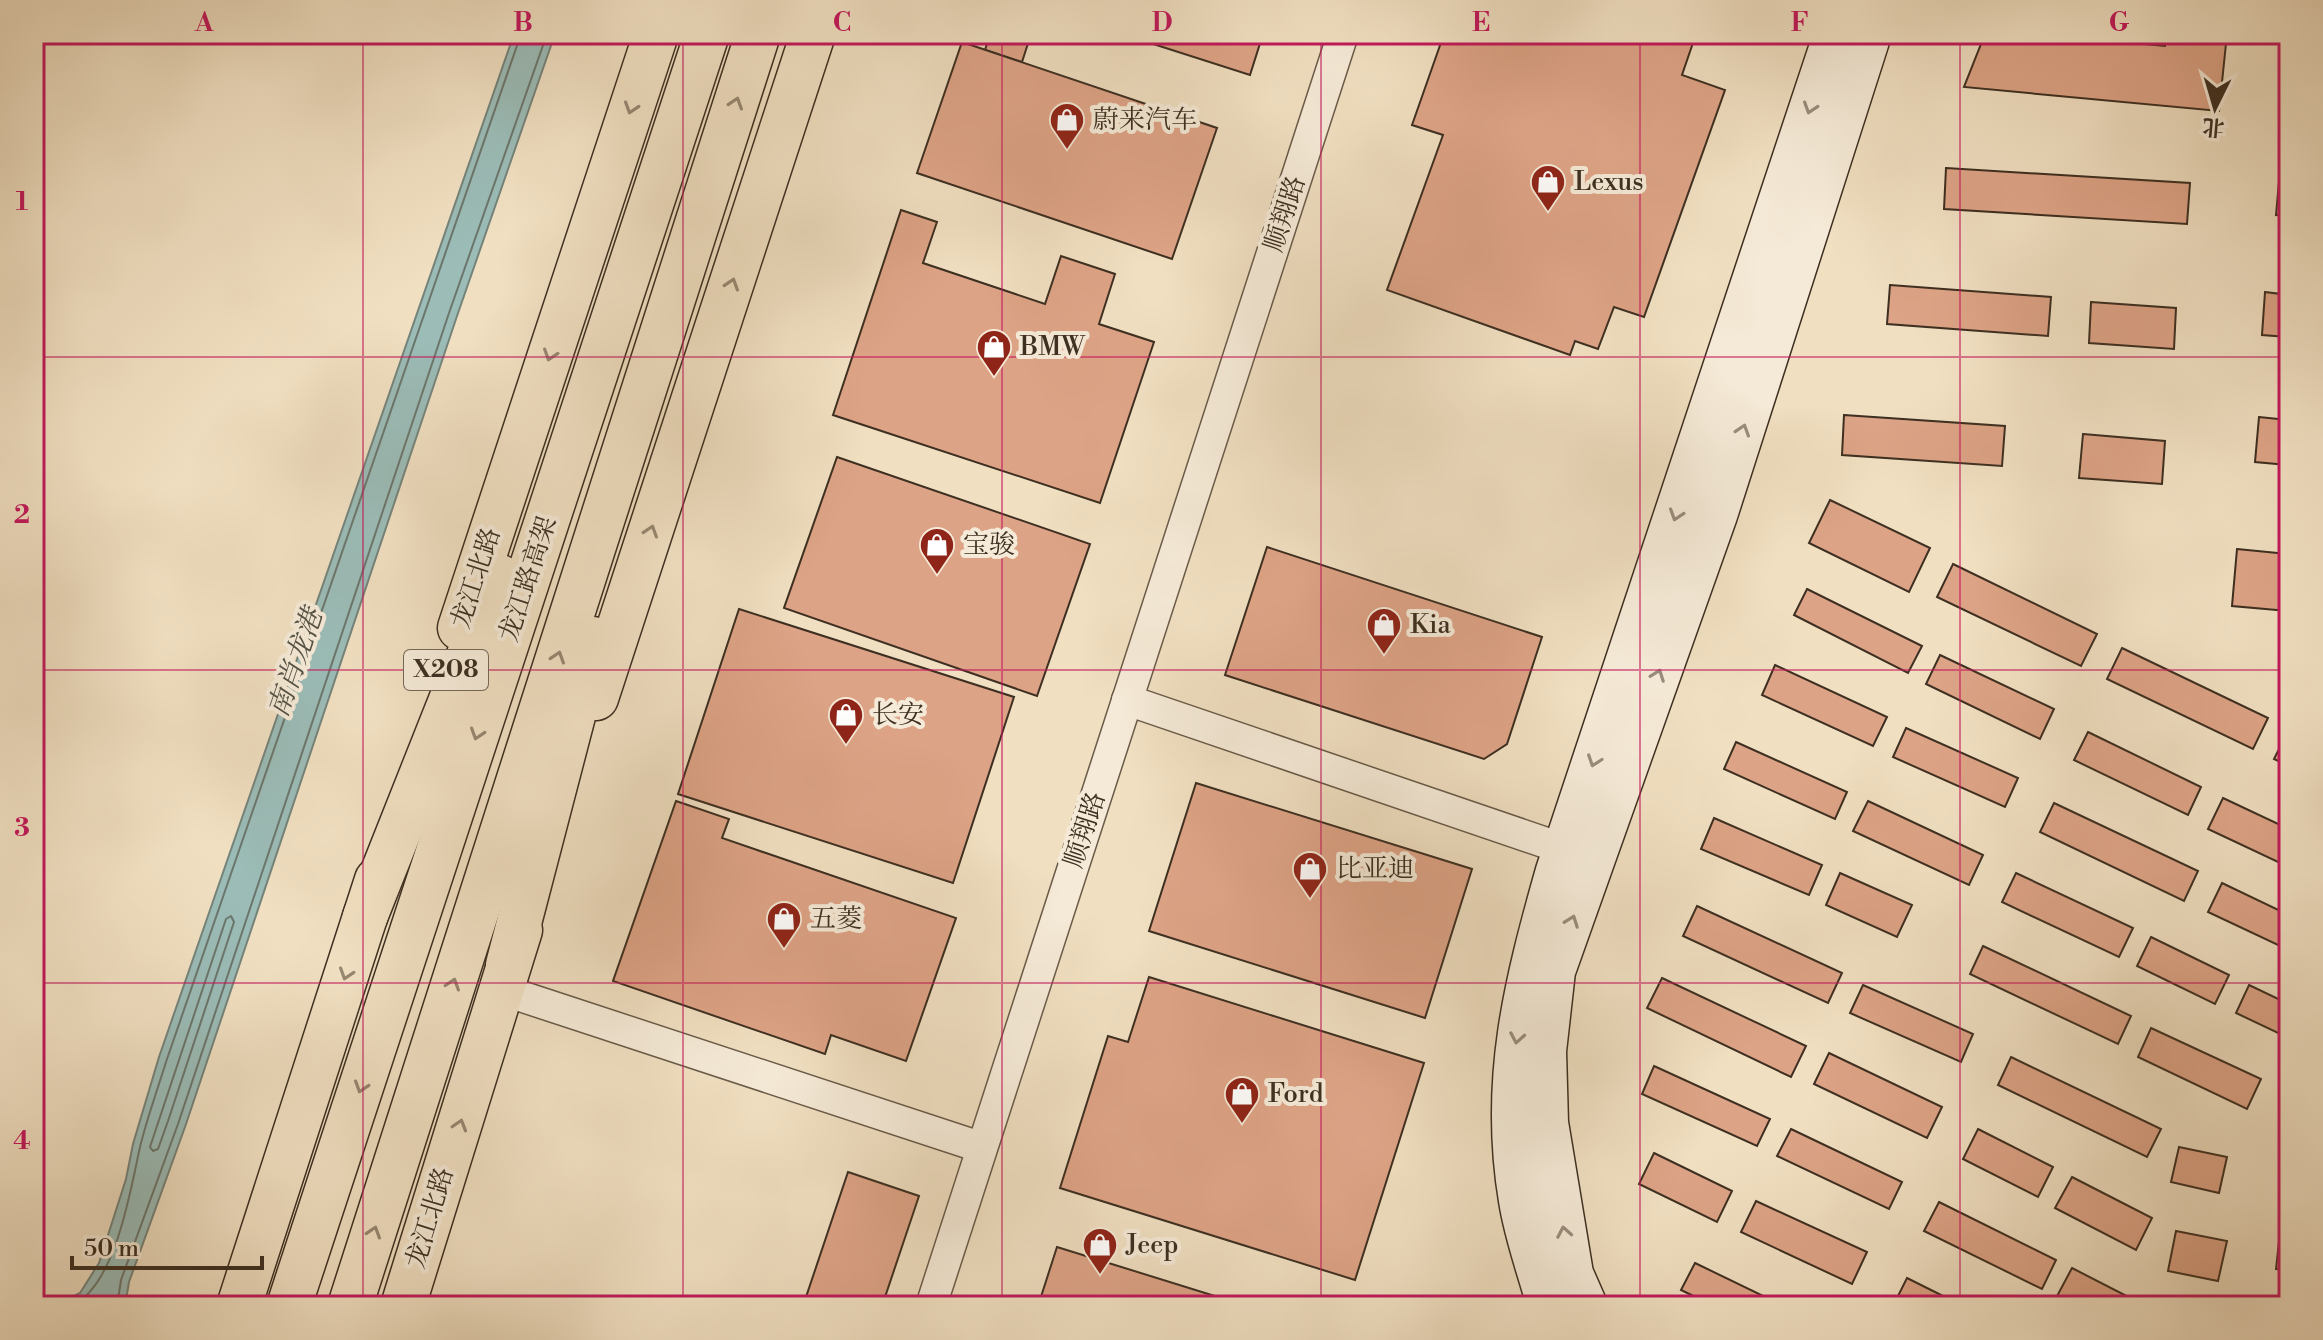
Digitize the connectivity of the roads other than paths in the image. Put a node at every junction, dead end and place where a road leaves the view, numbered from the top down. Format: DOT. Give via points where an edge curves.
graph roads {
  1 [pos="656,34"];
  2 [pos="707,34"];
  3 [pos="758,34"];
  4 [pos="813,34"];
  5 [pos="1343,34"];
  6 [pos="1835,34"];
  7 [pos="1870,34"];
  8 [pos="668,154"];
  9 [pos="714,172"];
  10 [pos="1127,700"];
  11 [pos="1564,849"];
  12 [pos="365,917"];
  13 [pos="505,978"];
  14 [pos="980,1147"];
  15 [pos="239,1306"];
  16 [pos="289,1306"];
  17 [pos="350,1306"];
  18 [pos="403,1306"];
  19 [pos="931,1306"];
  20 [pos="1551,1306"];
  21 [pos="1586,1306"];
  1 -- 12 [label="main road, 龙江北路 / X208, one-way"];
  2 -- 8 [label="main road, 龙江路高架"];
  9 -- 3 [label="main road, 龙江路高架, one-way"];
  13 -- 4 [label="main road, 龙江北路, one-way"];
  5 -- 10 [label="street, 顺翔路"];
  6 -- 11 [label="street, one-way"];
  21 -- 7 [label="street, one-way" via="1572,1274 1547,1123 1545,1051 1554,971 1716,515"];
  8 -- 12 [label="main road"];
  8 -- 16 [label="main road, 龙江路高架, one-way"];
  9 -- 13 [label="main road"];
  17 -- 9 [label="main road, 龙江路高架, one-way"];
  10 -- 11 [label="street"];
  10 -- 14 [label="street, 顺翔路"];
  11 -- 20 [label="street, one-way" via="1529,971 1515,1054 1512,1125 1520,1202"];
  12 -- 15 [label="main road, 龙江北路 / X208, one-way"];
  13 -- 14 [label="street"];
  18 -- 13 [label="main road, 龙江北路, one-way"];
  14 -- 19 [label="street, 顺翔路"];
}
